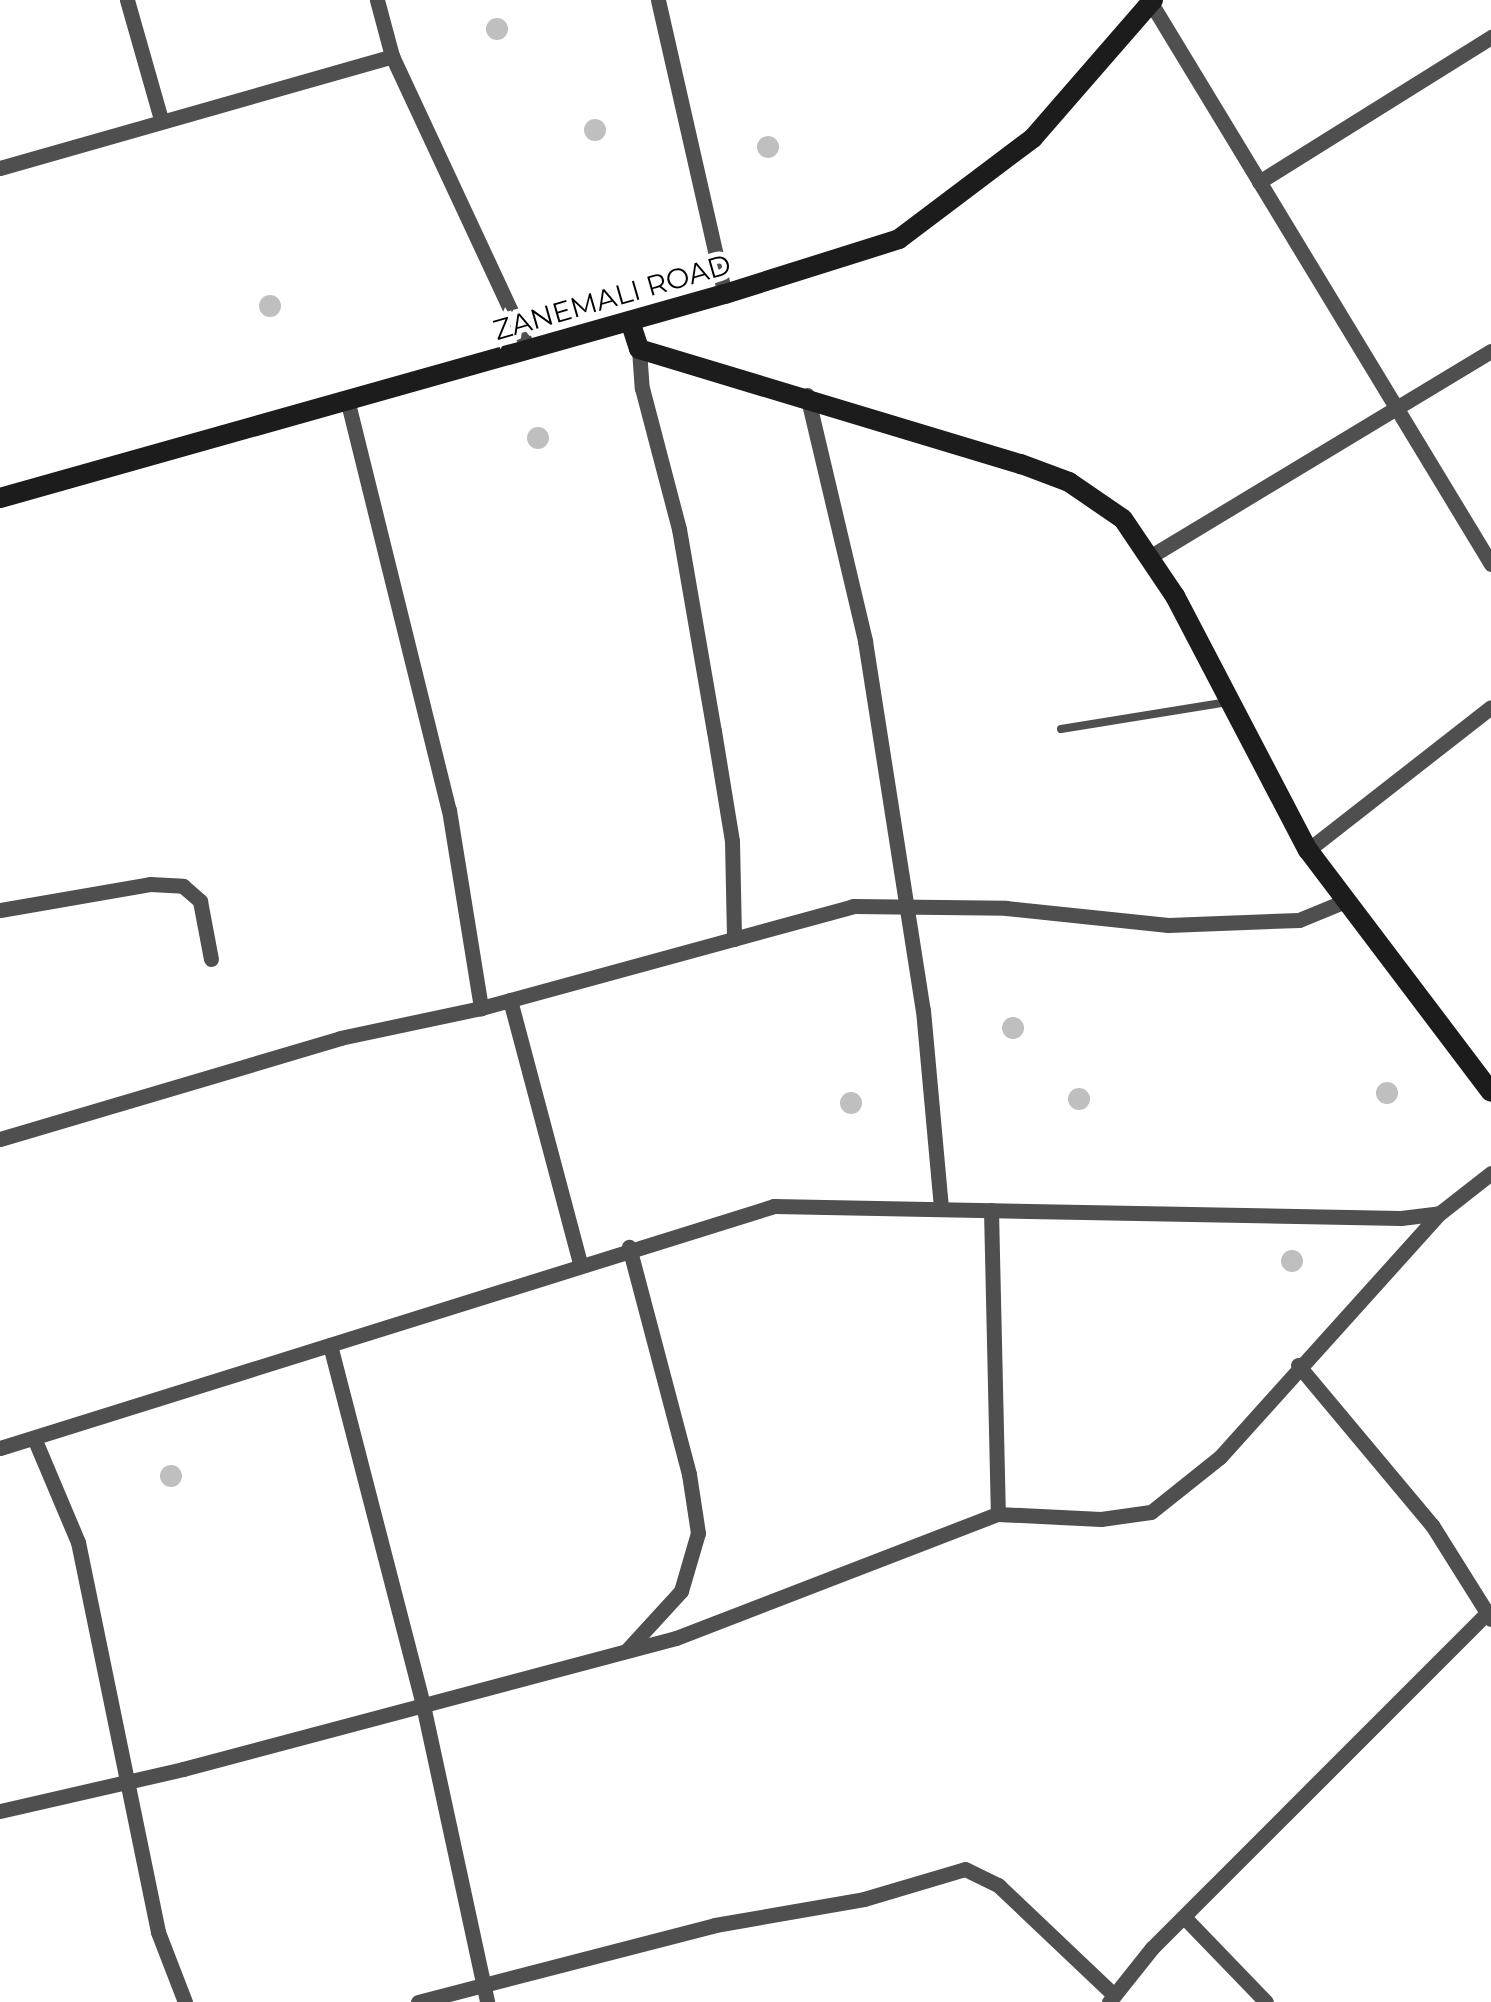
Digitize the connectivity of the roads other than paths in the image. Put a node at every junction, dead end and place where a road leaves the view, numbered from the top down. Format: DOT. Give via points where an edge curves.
graph roads {
  1 [pos="127,0"];
  2 [pos="377,0"];
  3 [pos="658,0"];
  4 [pos="1152,2"];
  5 [pos="1491,37"];
  6 [pos="392,56"];
  7 [pos="161,118"];
  8 [pos="0,168"];
  9 [pos="1260,182"];
  10 [pos="725,294"];
  11 [pos="630,321"];
  12 [pos="638,349"];
  13 [pos="529,350"];
  14 [pos="1491,351"];
  15 [pos="807,395"];
  16 [pos="348,399"];
  17 [pos="1392,409"];
  18 [pos="0,498"];
  19 [pos="1151,556"];
  20 [pos="1491,564"];
  21 [pos="1228,702"];
  22 [pos="1491,707"];
  23 [pos="1061,729"];
  24 [pos="1308,850"];
  25 [pos="1345,902"];
  26 [pos="907,904"];
  27 [pos="0,910"];
  28 [pos="734,939"];
  29 [pos="211,959"];
  30 [pos="510,1000"];
  31 [pos="481,1008"];
  32 [pos="1491,1092"];
  33 [pos="0,1139"];
  34 [pos="1491,1172"];
  35 [pos="941,1208"];
  36 [pos="991,1210"];
  37 [pos="1440,1213"];
  38 [pos="629,1247"];
  39 [pos="581,1266"];
  40 [pos="330,1344"];
  41 [pos="1298,1365"];
  42 [pos="34,1438"];
  43 [pos="0,1448"];
  44 [pos="998,1514"];
  45 [pos="1488,1616"];
  46 [pos="626,1651"];
  47 [pos="423,1704"];
  48 [pos="126,1780"];
  49 [pos="0,1811"];
  50 [pos="1184,1917"];
  51 [pos="486,1994"];
  52 [pos="1112,1998"];
  53 [pos="185,2002"];
  54 [pos="418,2002"];
  55 [pos="1266,2002"];
  1 -- 7 [label="street"];
  2 -- 6 [label="street"];
  3 -- 10 [label="street"];
  4 -- 9 [label="street"];
  4 -- 10 [label="street, ZANEMALI ROAD" via="1034,138 914,229"];
  5 -- 9 [label="street"];
  6 -- 7 [label="street"];
  6 -- 13 [label="street"];
  7 -- 8 [label="street"];
  9 -- 17 [label="street"];
  10 -- 11 [label="street, ZANEMALI ROAD"];
  11 -- 12 [label="street"];
  11 -- 13 [label="street, ZANEMALI ROAD"];
  12 -- 15 [label="street"];
  12 -- 28 [label="street" via="680,530 732,841"];
  13 -- 16 [label="street, ZANEMALI ROAD"];
  14 -- 17 [label="street"];
  15 -- 19 [label="street" via="1069,482 1123,519"];
  15 -- 26 [label="street" via="864,641"];
  16 -- 18 [label="street, ZANEMALI ROAD"];
  16 -- 31 [label="street" via="448,810"];
  17 -- 19 [label="street"];
  17 -- 20 [label="street"];
  19 -- 21 [label="street"];
  21 -- 23 [label="lane"];
  21 -- 24 [label="street"];
  22 -- 24 [label="street"];
  24 -- 25 [label="street"];
  25 -- 26 [label="street" via="1299,920 1168,925"];
  25 -- 32 [label="street"];
  26 -- 28 [label="street" via="852,906"];
  26 -- 35 [label="street"];
  27 -- 29 [label="street" via="150,884 183,886 200,901"];
  28 -- 30 [label="street"];
  30 -- 31 [label="street"];
  30 -- 39 [label="street"];
  31 -- 33 [label="street" via="340,1038"];
  34 -- 37 [label="street"];
  35 -- 36 [label="street"];
  35 -- 38 [label="street" via="774,1206"];
  36 -- 37 [label="street" via="1402,1218"];
  36 -- 44 [label="street"];
  37 -- 41 [label="street"];
  38 -- 39 [label="street"];
  38 -- 46 [label="street" via="689,1474 698,1534 681,1591"];
  39 -- 40 [label="street"];
  40 -- 42 [label="street"];
  40 -- 47 [label="street"];
  41 -- 44 [label="street" via="1220,1457 1151,1512 1101,1519"];
  41 -- 45 [label="street" via="1432,1525"];
  42 -- 43 [label="street"];
  42 -- 48 [label="street" via="78,1542"];
  44 -- 46 [label="street"];
  45 -- 50 [label="street"];
  46 -- 47 [label="street"];
  47 -- 48 [label="street"];
  47 -- 51 [label="street"];
  48 -- 49 [label="street"];
  48 -- 53 [label="street" via="158,1932"];
  50 -- 52 [label="street"];
  50 -- 55 [label="street"];
  51 -- 52 [label="street" via="714,1925 880,1896 965,1869 998,1885"];
  51 -- 54 [label="street"];
}
